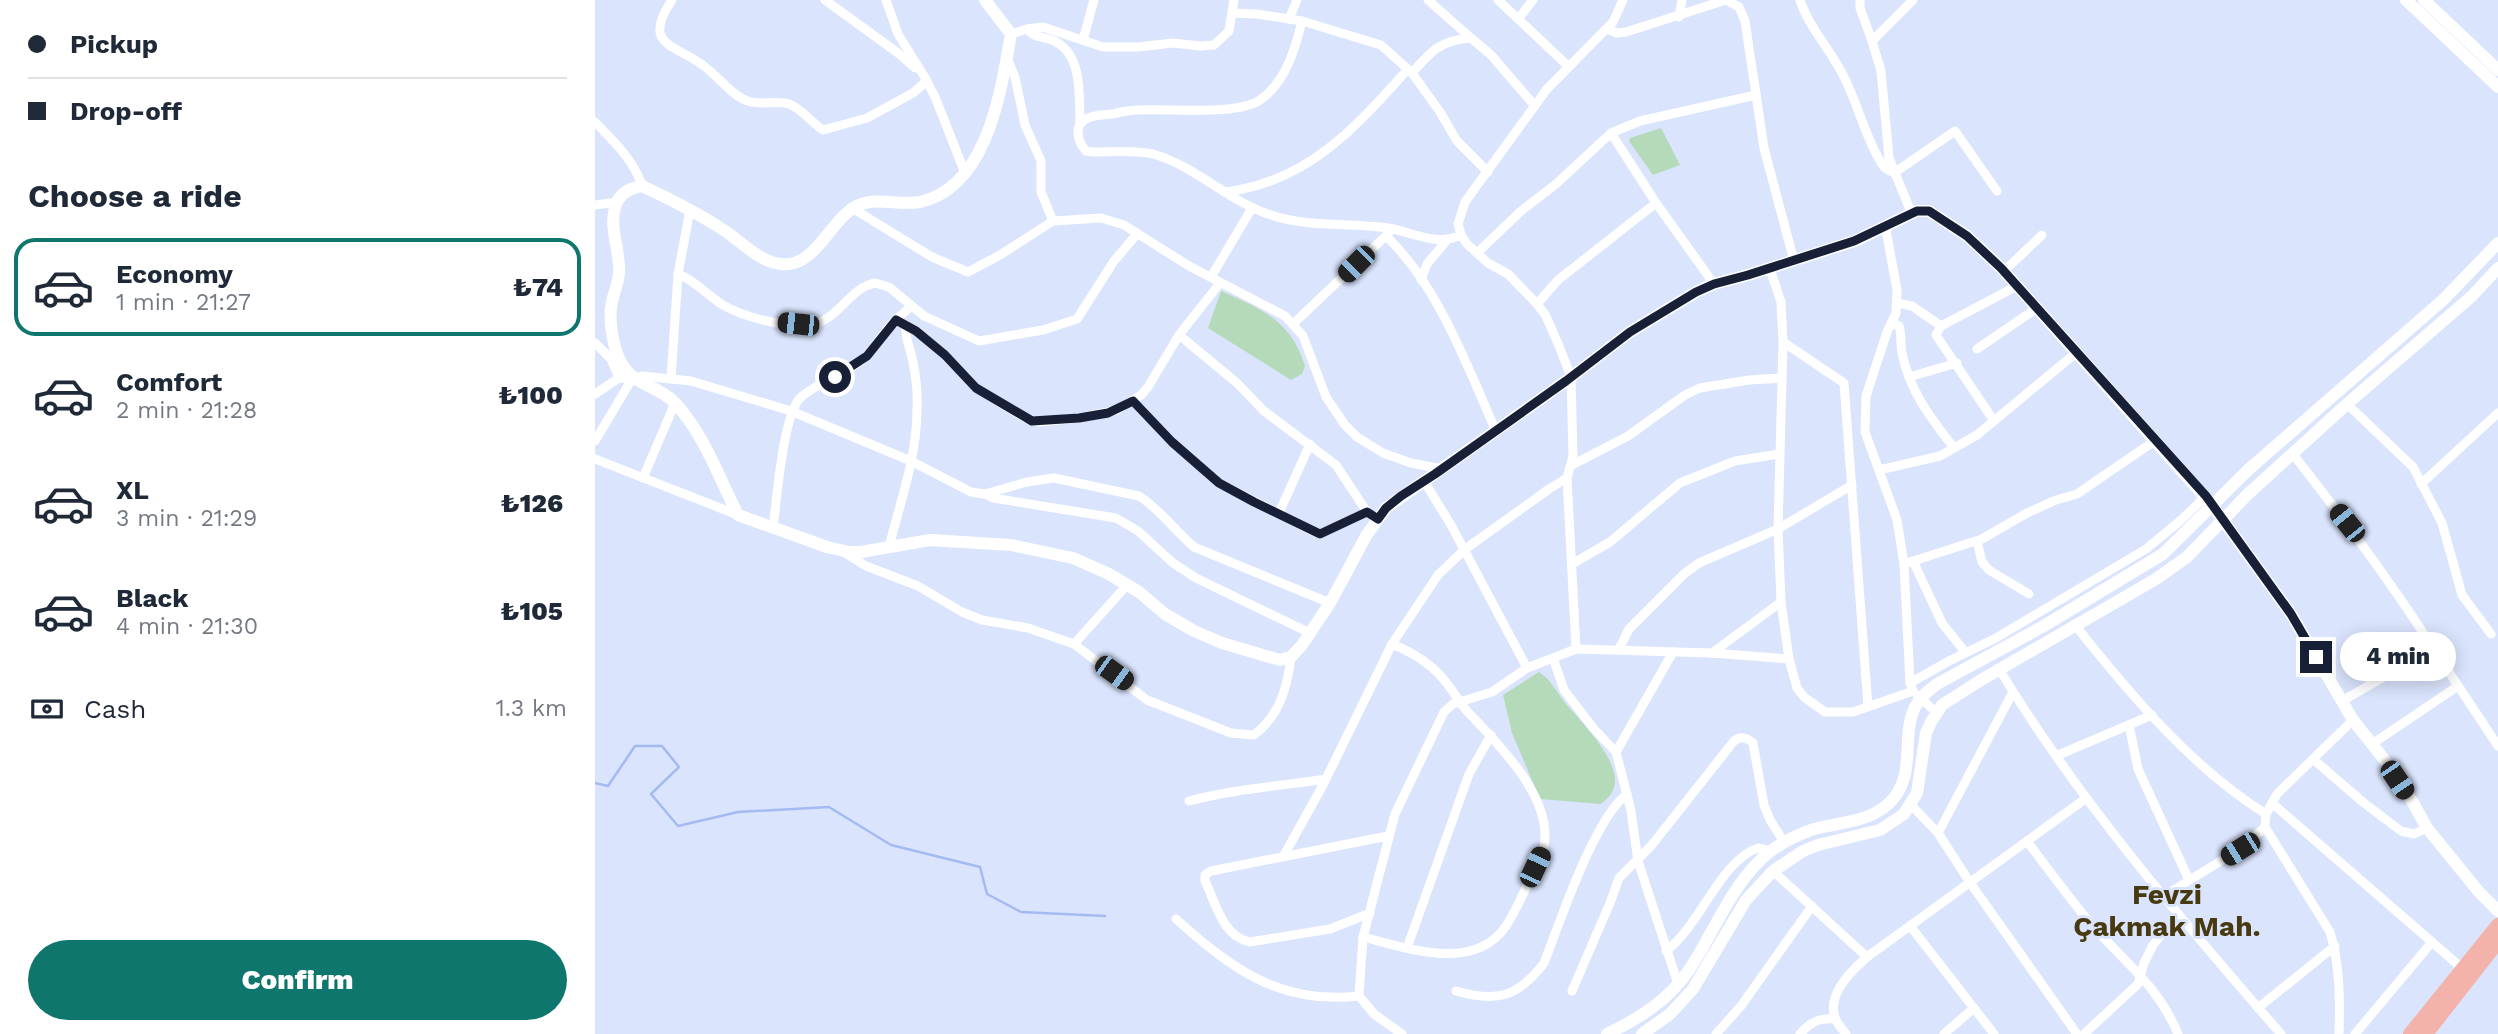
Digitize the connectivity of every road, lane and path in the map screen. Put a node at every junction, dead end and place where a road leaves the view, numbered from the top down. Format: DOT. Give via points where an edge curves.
graph roads {
  1 [pos="672,0"];
  2 [pos="825,0"];
  3 [pos="886,0"];
  4 [pos="985,0"];
  5 [pos="1094,0"];
  6 [pos="1234,0"];
  7 [pos="1297,0"];
  8 [pos="1428,0"];
  9 [pos="1498,0"];
  10 [pos="1533,0"];
  11 [pos="1623,0"];
  12 [pos="1682,0"];
  13 [pos="1800,0"];
  14 [pos="1860,0"];
  15 [pos="1913,0"];
  16 [pos="2406,0"];
  17 [pos="2424,0"];
  18 [pos="1736,1"];
  19 [pos="1233,13"];
  20 [pos="1679,17"];
  21 [pos="1289,19"];
  22 [pos="1518,19"];
  23 [pos="1302,22"];
  24 [pos="1027,29"];
  25 [pos="1607,29"];
  26 [pos="1011,34"];
  27 [pos="1471,38"];
  28 [pos="1083,40"];
  29 [pos="1872,41"];
  30 [pos="1007,58"];
  31 [pos="1568,66"];
  32 [pos="2498,70"];
  33 [pos="1410,71"];
  34 [pos="927,81"];
  35 [pos="2498,87"];
  36 [pos="1756,95"];
  37 [pos="1535,106"];
  38 [pos="595,122"];
  39 [pos="1080,124"];
  40 [pos="1611,133"];
  41 [pos="1488,172"];
  42 [pos="965,173"];
  43 [pos="1894,173"];
  44 [pos="642,186"];
  45 [pos="1997,191"];
  46 [pos="1225,192"];
  47 [pos="617,202"];
  48 [pos="1656,203"];
  49 [pos="595,205"];
  50 [pos="852,208"];
  51 [pos="1252,208"];
  52 [pos="690,209"];
  53 [pos="1911,212"];
  54 [pos="1053,221"];
  55 [pos="1885,225"];
  56 [pos="1388,233"];
  57 [pos="1137,234"];
  58 [pos="1461,235"];
  59 [pos="2042,235"];
  60 [pos="1447,240"];
  61 [pos="2498,243"];
  62 [pos="1477,253"];
  63 [pos="1794,261"];
  64 [pos="2498,268"];
  65 [pos="1770,269"];
  66 [pos="2004,271"];
  67 [pos="678,274"];
  68 [pos="1210,277"];
  69 [pos="1421,280"];
  70 [pos="1220,283"];
  71 [pos="1714,284"];
  72 [pos="2017,286"];
  73 [pos="1896,303"];
  74 [pos="1537,304"];
  75 [pos="912,306"];
  76 [pos="2037,308"];
  77 [pos="896,320"];
  78 [pos="1892,323"];
  79 [pos="1294,324"];
  80 [pos="906,325"];
  81 [pos="1941,326"];
  82 [pos="1179,335"];
  83 [pos="1783,342"];
  84 [pos="595,343"];
  85 [pos="1977,349"];
  86 [pos="2077,352"];
  87 [pos="1957,363"];
  88 [pos="1571,377"];
  89 [pos="1909,377"];
  90 [pos="1782,378"];
  91 [pos="625,379"];
  92 [pos="671,379"];
  93 [pos="595,394"];
  94 [pos="1133,401"];
  95 [pos="675,403"];
  96 [pos="2347,404"];
  97 [pos="791,411"];
  98 [pos="2498,413"];
  99 [pos="1994,421"];
  100 [pos="1496,431"];
  101 [pos="2156,440"];
  102 [pos="595,441"];
  103 [pos="1310,444"];
  104 [pos="1954,448"];
  105 [pos="2292,453"];
  106 [pos="1779,454"];
  107 [pos="595,458"];
  108 [pos="911,461"];
  109 [pos="1572,465"];
  110 [pos="1442,469"];
  111 [pos="1879,470"];
  112 [pos="643,478"];
  113 [pos="1567,478"];
  114 [pos="1424,481"];
  115 [pos="2421,484"];
  116 [pos="1852,485"];
  117 [pos="985,494"];
  118 [pos="2209,500"];
  119 [pos="1279,513"];
  120 [pos="738,515"];
  121 [pos="1373,516"];
  122 [pos="2224,521"];
  123 [pos="773,527"];
  124 [pos="1778,528"];
  125 [pos="1977,541"];
  126 [pos="889,547"];
  127 [pos="840,550"];
  128 [pos="1464,550"];
  129 [pos="1909,563"];
  130 [pos="1572,564"];
  131 [pos="1127,585"];
  132 [pos="2029,594"];
  133 [pos="1781,602"];
  134 [pos="1330,603"];
  135 [pos="2075,625"];
  136 [pos="1310,633"];
  137 [pos="2491,634"];
  138 [pos="1074,644"];
  139 [pos="1392,644"];
  140 [pos="2431,645"];
  141 [pos="1576,649"];
  142 [pos="1619,649"];
  143 [pos="1673,652"];
  144 [pos="1712,653"];
  145 [pos="1965,653"];
  146 [pos="1291,657"];
  147 [pos="1553,658"];
  148 [pos="1789,659"];
  149 [pos="1527,668"];
  150 [pos="1999,670"];
  151 [pos="2458,686"];
  152 [pos="1914,691"];
  153 [pos="2013,692"];
  154 [pos="2342,701"];
  155 [pos="1460,702"];
  156 [pos="1868,707"];
  157 [pos="1936,712"];
  158 [pos="2152,715"];
  159 [pos="2353,720"];
  160 [pos="2129,725"];
  161 [pos="1491,735"];
  162 [pos="2372,744"];
  163 [pos="2498,747"];
  164 [pos="1616,752"];
  165 [pos="2056,756"];
  166 [pos="2313,759"];
  167 [pos="1326,779"];
  168 [pos="1627,794"];
  169 [pos="2085,799"];
  170 [pos="1189,801"];
  171 [pos="2272,803"];
  172 [pos="1911,804"];
  173 [pos="2266,814"];
  174 [pos="2265,827"];
  175 [pos="2427,828"];
  176 [pos="1938,833"];
  177 [pos="1388,836"];
  178 [pos="2027,841"];
  179 [pos="1784,842"];
  180 [pos="1771,851"];
  181 [pos="1283,857"];
  182 [pos="1638,861"];
  183 [pos="1773,871"];
  184 [pos="2189,880"];
  185 [pos="1971,884"];
  186 [pos="2164,896"];
  187 [pos="1812,906"];
  188 [pos="2498,911"];
  189 [pos="1370,913"];
  190 [pos="2182,918"];
  191 [pos="1176,919"];
  192 [pos="2498,925"];
  193 [pos="1911,927"];
  194 [pos="1363,937"];
  195 [pos="2432,942"];
  196 [pos="2498,942"];
  197 [pos="2335,946"];
  198 [pos="1407,948"];
  199 [pos="1666,951"];
  200 [pos="1867,957"];
  201 [pos="2463,969"];
  202 [pos="2142,975"];
  203 [pos="1678,984"];
  204 [pos="1456,991"];
  205 [pos="1572,991"];
  206 [pos="1359,996"];
  207 [pos="1974,1008"];
  208 [pos="2258,1008"];
  209 [pos="1835,1019"];
  210 [pos="1402,1034"];
  211 [pos="1607,1034"];
  212 [pos="1642,1034"];
  213 [pos="1716,1034"];
  214 [pos="1800,1034"];
  215 [pos="1846,1034"];
  216 [pos="1944,1034"];
  217 [pos="1994,1034"];
  218 [pos="2077,1034"];
  219 [pos="2084,1034"];
  220 [pos="2178,1034"];
  221 [pos="2281,1034"];
  222 [pos="2339,1034"];
  223 [pos="2355,1034"];
  224 [pos="2410,1034"];
  225 [pos="2426,1034"];
  1 -- 34 [label="street" via="659,26 671,49 703,65 738,96 752,103 786,103 823,130 867,117"];
  2 -- 34 [label="street" via="898,53"];
  3 -- 34 [label="street" via="898,34"];
  4 -- 26 [label="street"];
  5 -- 28 [label="street"];
  6 -- 19 [label="street"];
  7 -- 21 [label="street"];
  8 -- 27 [label="street"];
  9 -- 22 [label="street"];
  10 -- 22 [label="street"];
  11 -- 25 [label="street"];
  12 -- 20 [label="street"];
  13 -- 43 [label="street" via="1845,79 1881,163"];
  14 -- 29 [label="street"];
  15 -- 29 [label="street"];
  16 -- 35 [label="street"];
  17 -- 32 [label="street"];
  18 -- 20 [label="street" via="1726,0"];
  18 -- 36 [label="street" via="1745,21"];
  19 -- 21 [label="street"];
  19 -- 28 [label="street" via="1229,31 1214,45 1103,47"];
  20 -- 25 [label="street" via="1626,32"];
  21 -- 23 [label="street"];
  22 -- 31 [label="street"];
  23 -- 33 [label="street" via="1381,46"];
  23 -- 39 [label="street" via="1296,47 1277,85 1259,101 1242,108 1135,110 1087,118"];
  24 -- 26 [label="street"];
  24 -- 28 [label="street" via="1043,27"];
  24 -- 39 [label="street" via="1056,41 1068,52 1078,82"];
  25 -- 31 [label="street"];
  26 -- 30 [label="street"];
  27 -- 33 [label="street" via="1452,39"];
  27 -- 37 [label="street"];
  29 -- 43 [label="street" via="1881,71"];
  30 -- 42 [label="street" via="988,136"];
  30 -- 54 [label="street" via="1025,125 1041,161 1041,192"];
  31 -- 37 [label="street"];
  33 -- 41 [label="street" via="1457,141"];
  33 -- 46 [label="street" via="1349,133 1309,163 1250,189"];
  34 -- 42 [label="street"];
  36 -- 40 [label="street" via="1640,121"];
  36 -- 63 [label="street" via="1769,170"];
  37 -- 41 [label="street"];
  38 -- 44 [label="street" via="626,154"];
  39 -- 46 [label="street" via="1078,139 1086,151 1151,154"];
  40 -- 48 [label="street"];
  40 -- 62 [label="street"];
  41 -- 58 [label="street" via="1465,202 1458,224"];
  42 -- 50 [label="street" via="922,201 868,201"];
  43 -- 45 [label="street" via="1955,131"];
  43 -- 53 [label="street"];
  44 -- 47 [label="street" via="626,191"];
  44 -- 52 [label="street"];
  46 -- 51 [label="street"];
  47 -- 49 [label="street"];
  47 -- 91 [label="street" via="619,271 611,315"];
  48 -- 71 [label="street"];
  48 -- 74 [label="street" via="1558,280"];
  50 -- 52 [label="street" via="804,260 785,265 764,258"];
  50 -- 54 [label="street" via="932,257 968,272"];
  51 -- 56 [label="street" via="1310,224"];
  51 -- 68 [label="street"];
  52 -- 67 [label="street"];
  53 -- 55 [label="street"];
  53 -- 66 [label="street" via="1929,211 1967,236"];
  54 -- 57 [label="street" via="1101,218"];
  55 -- 63 [label="street"];
  55 -- 73 [label="street"];
  56 -- 60 [label="street"];
  56 -- 69 [label="street"];
  56 -- 79 [label="street"];
  57 -- 68 [label="street"];
  57 -- 75 [label="street" via="1077,319 1043,330 979,341"];
  58 -- 60 [label="street"];
  58 -- 62 [label="street"];
  59 -- 66 [label="street"];
  60 -- 69 [label="street" via="1427,264"];
  61 -- 118 [label="street" via="2444,300"];
  62 -- 74 [label="street" via="1508,274"];
  63 -- 65 [label="street"];
  64 -- 96 [label="street"];
  65 -- 71 [label="street"];
  65 -- 83 [label="street" via="1781,302"];
  66 -- 72 [label="street"];
  67 -- 75 [label="street" via="695,281 724,305 768,321 818,323 875,283"];
  67 -- 92 [label="street"];
  68 -- 70 [label="street"];
  69 -- 100 [label="street" via="1451,330"];
  70 -- 79 [label="street" via="1276,310"];
  70 -- 82 [label="street"];
  71 -- 88 [label="street" via="1630,332"];
  72 -- 76 [label="street"];
  72 -- 81 [label="street"];
  73 -- 78 [label="street"];
  73 -- 81 [label="street" via="1912,306"];
  74 -- 88 [label="street"];
  75 -- 77 [label="street"];
  76 -- 85 [label="street"];
  76 -- 86 [label="street"];
  77 -- 80 [label="street"];
  77 -- 97 [label="street" via="867,356 808,392"];
  78 -- 89 [label="street" via="1899,326"];
  78 -- 111 [label="street" via="1866,396 1865,432"];
  79 -- 110 [label="street" via="1326,397 1357,437 1403,461"];
  80 -- 94 [label="street" via="945,355 976,388 1032,421 1108,413"];
  80 -- 108 [label="street" via="917,393"];
  81 -- 87 [label="street" via="1936,335"];
  82 -- 94 [label="street" via="1148,387"];
  82 -- 103 [label="street" via="1264,411"];
  83 -- 90 [label="street"];
  83 -- 116 [label="street" via="1844,383"];
  84 -- 91 [label="street"];
  86 -- 99 [label="street"];
  86 -- 101 [label="street"];
  87 -- 89 [label="street"];
  87 -- 99 [label="street"];
  88 -- 100 [label="street"];
  88 -- 109 [label="street"];
  89 -- 104 [label="street" via="1921,405"];
  90 -- 106 [label="street"];
  90 -- 109 [label="street" via="1700,388 1627,436"];
  91 -- 92 [label="street"];
  91 -- 93 [label="street"];
  91 -- 95 [label="street" via="663,393"];
  91 -- 102 [label="street"];
  92 -- 97 [label="street"];
  94 -- 119 [label="street" via="1219,483"];
  95 -- 112 [label="street"];
  95 -- 120 [label="street" via="707,449"];
  96 -- 105 [label="street"];
  96 -- 115 [label="street" via="2413,467"];
  97 -- 108 [label="street"];
  97 -- 123 [label="street"];
  98 -- 115 [label="street"];
  99 -- 104 [label="street"];
  100 -- 110 [label="street"];
  101 -- 118 [label="street"];
  101 -- 125 [label="street" via="2077,494 2027,513"];
  103 -- 119 [label="street"];
  103 -- 121 [label="street" via="1336,465"];
  104 -- 111 [label="street" via="1940,456"];
  105 -- 122 [label="street"];
  105 -- 140 [label="street" via="2347,523"];
  106 -- 124 [label="street"];
  106 -- 130 [label="street" via="1735,461 1680,483 1610,542"];
  107 -- 112 [label="street"];
  108 -- 117 [label="street" via="971,492"];
  108 -- 126 [label="street"];
  109 -- 113 [label="street"];
  110 -- 114 [label="street"];
  111 -- 129 [label="street"];
  112 -- 120 [label="street"];
  113 -- 128 [label="street"];
  113 -- 130 [label="street"];
  114 -- 121 [label="street"];
  114 -- 128 [label="street"];
  115 -- 137 [label="street" via="2442,523 2462,595"];
  116 -- 124 [label="street"];
  116 -- 156 [label="street"];
  117 -- 134 [label="street" via="1054,478 1139,496 1195,547"];
  117 -- 136 [label="street" via="1116,518 1196,578"];
  118 -- 122 [label="street"];
  118 -- 145 [label="street" via="2146,549"];
  118 -- 152 [label="street" via="2178,541 2146,566 1937,684"];
  119 -- 121 [label="street" via="1320,534"];
  120 -- 123 [label="street"];
  121 -- 134 [label="street"];
  122 -- 135 [label="street" via="2172,569"];
  122 -- 154 [label="street" via="2291,614"];
  123 -- 127 [label="street"];
  124 -- 133 [label="street"];
  124 -- 142 [label="street" via="1716,554 1684,574 1629,629"];
  125 -- 129 [label="street"];
  125 -- 132 [label="street" via="1989,570"];
  126 -- 127 [label="street"];
  126 -- 131 [label="street" via="930,540 1011,545 1073,558"];
  127 -- 138 [label="street" via="962,612"];
  128 -- 139 [label="street" via="1438,575"];
  128 -- 149 [label="street"];
  129 -- 145 [label="street" via="1942,623"];
  129 -- 152 [label="street"];
  130 -- 141 [label="street"];
  131 -- 138 [label="street"];
  131 -- 146 [label="street" via="1194,631 1280,660"];
  133 -- 144 [label="street"];
  133 -- 148 [label="street"];
  134 -- 136 [label="street"];
  135 -- 150 [label="street"];
  135 -- 158 [label="street"];
  136 -- 146 [label="street"];
  138 -- 146 [label="street" via="1147,700 1231,733 1254,735 1267,726 1287,688"];
  139 -- 155 [label="street" via="1435,670"];
  139 -- 167 [label="street"];
  140 -- 151 [label="street"];
  140 -- 154 [label="street"];
  141 -- 142 [label="street"];
  141 -- 147 [label="street"];
  142 -- 143 [label="street"];
  143 -- 144 [label="street"];
  143 -- 164 [label="street"];
  144 -- 148 [label="street"];
  145 -- 152 [label="street"];
  147 -- 149 [label="street"];
  147 -- 164 [label="street" via="1564,690"];
  148 -- 156 [label="street" via="1797,688 1814,706 1825,712"];
  149 -- 155 [label="street" via="1492,692"];
  150 -- 153 [label="street"];
  150 -- 157 [label="street" via="1953,696"];
  151 -- 162 [label="street"];
  151 -- 163 [label="street"];
  152 -- 156 [label="street"];
  152 -- 157 [label="street"];
  152 -- 179 [label="street" via="1905,774 1891,802 1873,814"];
  153 -- 165 [label="street"];
  153 -- 176 [label="street"];
  154 -- 159 [label="street"];
  155 -- 161 [label="street"];
  155 -- 177 [label="street" via="1441,716 1403,793"];
  157 -- 172 [label="street" via="1926,733 1921,778"];
  158 -- 160 [label="street"];
  158 -- 173 [label="street" via="2225,786"];
  159 -- 162 [label="street"];
  159 -- 166 [label="street"];
  160 -- 165 [label="street"];
  160 -- 184 [label="street" via="2138,769"];
  161 -- 198 [label="street" via="1469,774"];
  161 -- 198 [label="street" via="1543,813 1544,847 1507,925 1497,936 1461,953"];
  162 -- 175 [label="street"];
  164 -- 168 [label="street"];
  165 -- 169 [label="street"];
  166 -- 171 [label="street"];
  166 -- 175 [label="street" via="2401,831 2414,834"];
  167 -- 170 [label="street"];
  167 -- 181 [label="street"];
  168 -- 182 [label="street"];
  168 -- 204 [label="street" via="1607,814 1544,963 1532,979 1502,996 1480,998"];
  169 -- 178 [label="street"];
  169 -- 186 [label="street"];
  171 -- 173 [label="street"];
  171 -- 195 [label="street"];
  172 -- 176 [label="street"];
  172 -- 183 [label="street" via="1880,830 1818,845"];
  173 -- 174 [label="street"];
  174 -- 184 [label="street" via="2240,849"];
  174 -- 197 [label="street"];
  175 -- 188 [label="street"];
  176 -- 185 [label="street"];
  177 -- 181 [label="street"];
  177 -- 189 [label="street"];
  178 -- 185 [label="street"];
  178 -- 202 [label="street" via="2090,923"];
  179 -- 180 [label="street"];
  179 -- 182 [label="street" via="1764,805 1753,743 1742,738 1734,741"];
  180 -- 199 [label="street" via="1758,848 1744,856 1684,935"];
  180 -- 203 [label="street" via="1746,875"];
  181 -- 189 [label="street" via="1211,870 1205,875 1227,928 1238,939 1250,942 1319,932"];
  182 -- 199 [label="street"];
  182 -- 205 [label="street" via="1619,878"];
  183 -- 187 [label="street"];
  183 -- 212 [label="street" via="1746,900 1693,989 1670,1014"];
  184 -- 186 [label="street"];
  185 -- 193 [label="street"];
  185 -- 218 [label="street"];
  186 -- 190 [label="street"];
  187 -- 200 [label="street"];
  187 -- 213 [label="street"];
  189 -- 194 [label="street"];
  190 -- 202 [label="street" via="2153,945"];
  190 -- 208 [label="street"];
  191 -- 206 [label="street" via="1238,970 1302,996"];
  192 -- 201 [label="main road"];
  193 -- 200 [label="street"];
  193 -- 207 [label="street"];
  194 -- 198 [label="street"];
  194 -- 206 [label="street"];
  195 -- 201 [label="street"];
  195 -- 223 [label="street"];
  196 -- 225 [label="main road"];
  197 -- 208 [label="street"];
  197 -- 222 [label="street"];
  199 -- 203 [label="street"];
  200 -- 209 [label="street" via="1843,981"];
  201 -- 224 [label="main road"];
  202 -- 219 [label="street"];
  202 -- 220 [label="street"];
  203 -- 211 [label="street" via="1647,1012"];
  206 -- 210 [label="street" via="1374,1014"];
  207 -- 216 [label="street"];
  207 -- 217 [label="street"];
  208 -- 221 [label="street"];
  209 -- 214 [label="street" via="1816,1020"];
  209 -- 215 [label="street"];
}
